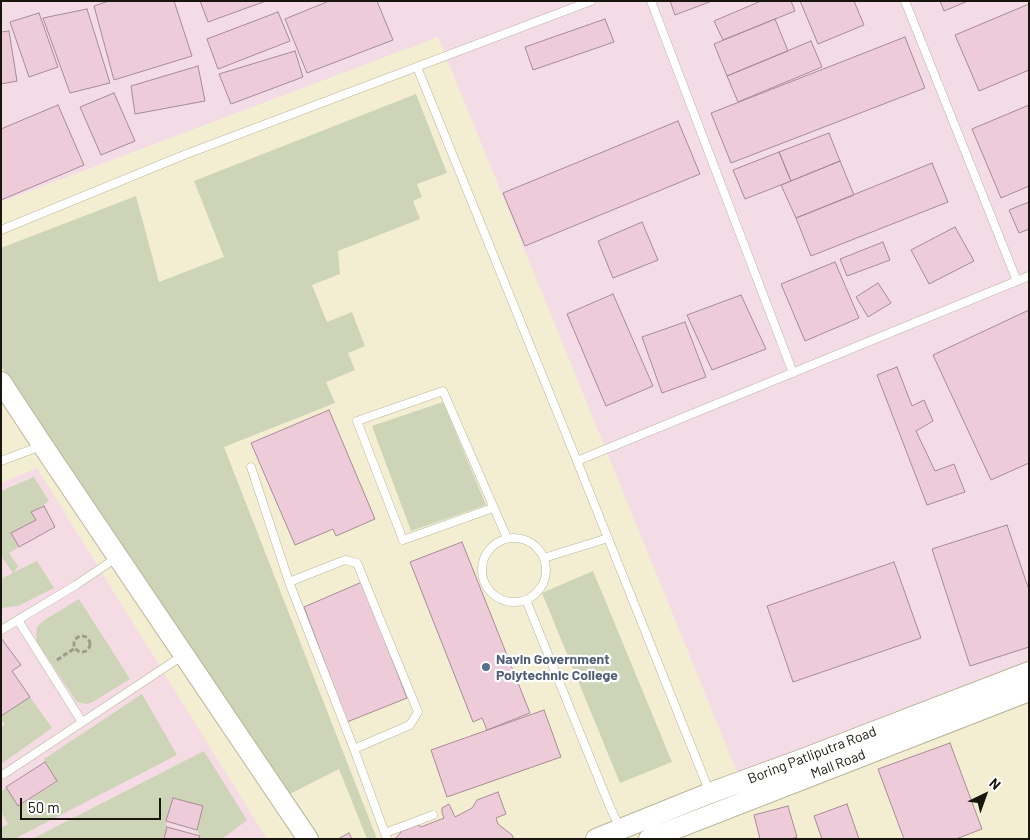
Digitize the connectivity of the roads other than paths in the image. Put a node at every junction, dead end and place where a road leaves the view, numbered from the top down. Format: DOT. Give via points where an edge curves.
graph roads {
  1 [pos="591,1"];
  2 [pos="651,1"];
  3 [pos="905,1"];
  4 [pos="417,67"];
  5 [pos="1,230"];
  6 [pos="1029,276"];
  7 [pos="1017,280"];
  8 [pos="793,373"];
  9 [pos="1,382"];
  10 [pos="43,446"];
  11 [pos="1,461"];
  12 [pos="577,461"];
  13 [pos="251,467"];
  14 [pos="493,508"];
  15 [pos="507,538"];
  16 [pos="608,538"];
  17 [pos="118,556"];
  18 [pos="544,558"];
  19 [pos="289,582"];
  20 [pos="526,600"];
  21 [pos="18,620"];
  22 [pos="1,630"];
  23 [pos="184,654"];
  24 [pos="1025,683"];
  25 [pos="82,722"];
  26 [pos="354,749"];
  27 [pos="4,774"];
  28 [pos="714,803"];
  29 [pos="433,815"];
  30 [pos="622,834"];
  31 [pos="386,836"];
  32 [pos="308,839"];
  33 [pos="596,839"];
  34 [pos="649,839"];
  1 -- 4 [label="lane"];
  2 -- 8 [label="lane"];
  3 -- 7 [label="lane"];
  4 -- 5 [label="lane" via="184,155"];
  4 -- 12 [label="lane"];
  6 -- 7 [label="lane"];
  7 -- 8 [label="lane"];
  8 -- 12 [label="lane"];
  9 -- 10 [label="street"];
  10 -- 11 [label="lane"];
  10 -- 17 [label="street"];
  12 -- 16 [label="lane"];
  13 -- 19 [label="lane"];
  14 -- 14 [label="lane" via="443,391 357,421 403,540"];
  14 -- 15 [label="lane"];
  15 -- 18 [label="lane" via="516,537 533,544"];
  15 -- 20 [label="lane" via="488,549 483,558 482,580 495,597 505,602"];
  16 -- 18 [label="lane"];
  16 -- 28 [label="lane"];
  17 -- 21 [label="lane"];
  17 -- 23 [label="street"];
  18 -- 20 [label="lane" via="546,568 542,587"];
  19 -- 26 [label="lane"];
  19 -- 26 [label="lane" via="345,560 357,563 418,712 410,725"];
  20 -- 30 [label="lane"];
  21 -- 22 [label="lane"];
  21 -- 25 [label="lane"];
  23 -- 25 [label="lane"];
  23 -- 32 [label="street"];
  24 -- 28 [label="street, Mall Road"];
  25 -- 27 [label="lane"];
  26 -- 31 [label="lane"];
  28 -- 30 [label="street"];
  28 -- 34 [label="street, Mall Road"];
  29 -- 31 [label="lane"];
  30 -- 33 [label="street"];
}
